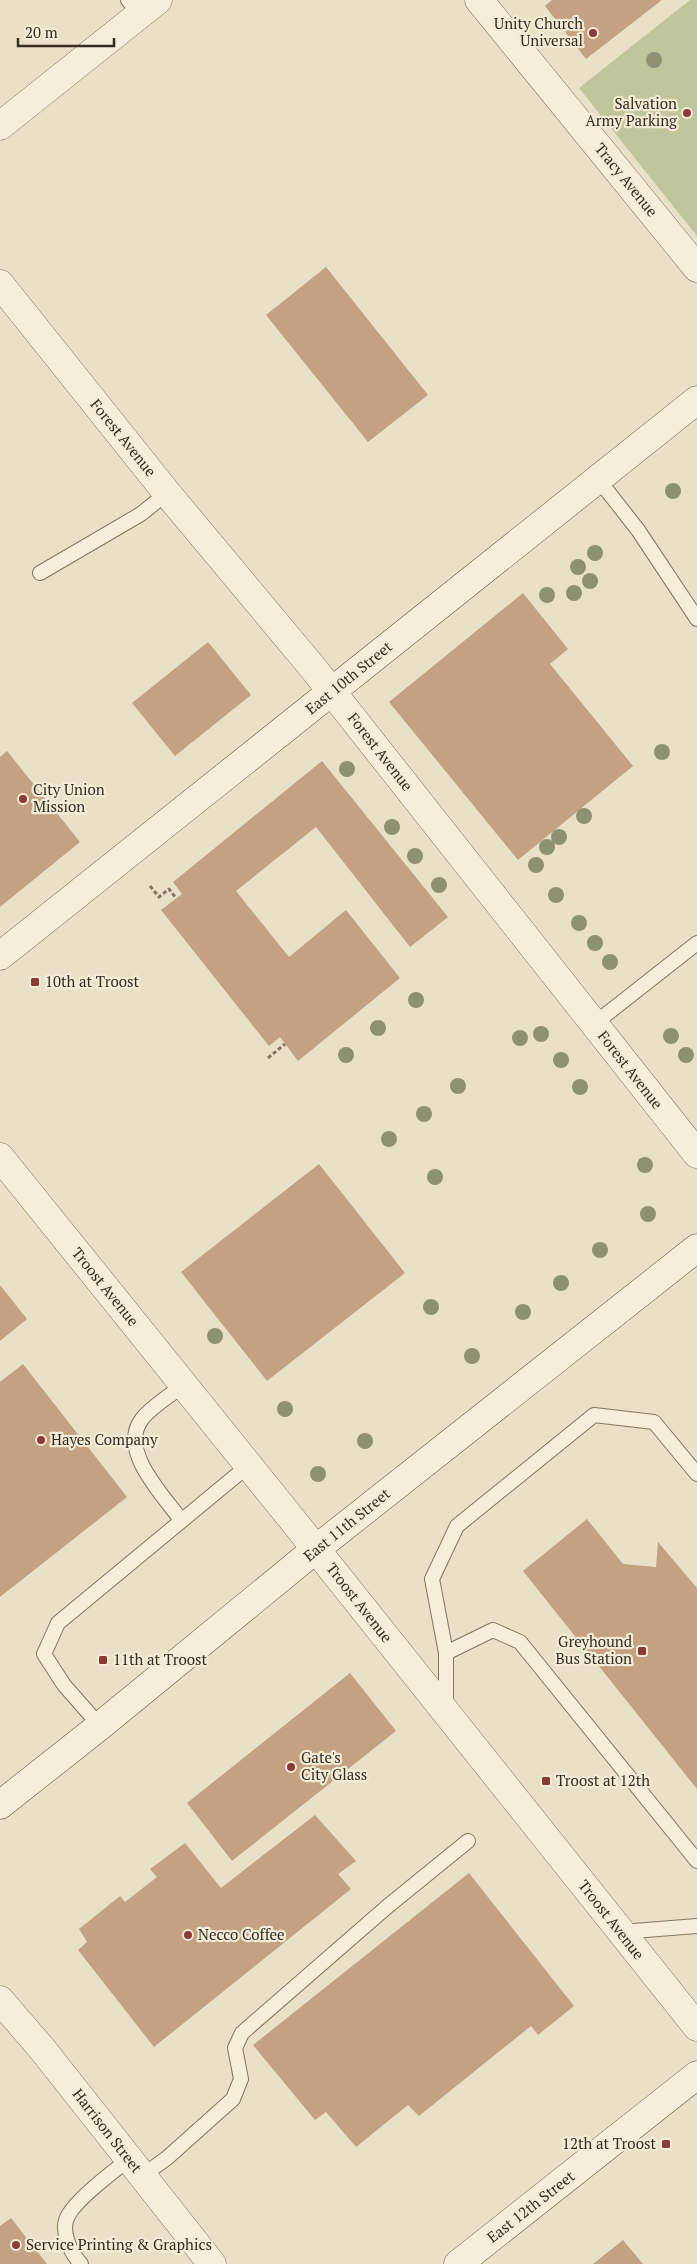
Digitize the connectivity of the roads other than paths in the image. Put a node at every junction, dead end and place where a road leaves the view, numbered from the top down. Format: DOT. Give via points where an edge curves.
graph roads {
  1 [pos="479,0"];
  2 [pos="142,5"];
  3 [pos="0,126"];
  4 [pos="697,268"];
  5 [pos="0,284"];
  6 [pos="697,400"];
  7 [pos="598,479"];
  8 [pos="167,493"];
  9 [pos="40,573"];
  10 [pos="697,619"];
  11 [pos="331,692"];
  12 [pos="697,943"];
  13 [pos="0,956"];
  14 [pos="594,1024"];
  15 [pos="697,1154"];
  16 [pos="0,1156"];
  17 [pos="697,1248"];
  18 [pos="184,1385"];
  19 [pos="249,1465"];
  20 [pos="697,1474"];
  21 [pos="181,1520"];
  22 [pos="316,1549"];
  23 [pos="446,1653"];
  24 [pos="446,1712"];
  25 [pos="100,1726"];
  26 [pos="0,1805"];
  27 [pos="468,1841"];
  28 [pos="697,1860"];
  29 [pos="696,1923"];
  30 [pos="621,1932"];
  31 [pos="0,2000"];
  32 [pos="697,2028"];
  33 [pos="697,2075"];
  34 [pos="135,2168"];
  35 [pos="81,2264"];
  36 [pos="212,2264"];
  37 [pos="458,2264"];
  1 -- 4 [label="street, Tracy Avenue"];
  2 -- 3 [label="street"];
  5 -- 8 [label="street, Forest Avenue"];
  6 -- 7 [label="street, East 10th Street"];
  7 -- 10 [label="lane" via="638,530"];
  7 -- 11 [label="street, East 10th Street"];
  8 -- 9 [label="lane" via="141,514"];
  8 -- 11 [label="street, Forest Avenue"];
  11 -- 13 [label="street, East 10th Street"];
  11 -- 14 [label="street, Forest Avenue"];
  12 -- 14 [label="lane"];
  14 -- 15 [label="street, Forest Avenue"];
  16 -- 18 [label="street, Troost Avenue"];
  17 -- 22 [label="street, East 11th Street"];
  18 -- 19 [label="street, Troost Avenue"];
  18 -- 21 [label="lane" via="142,1418 134,1433 135,1448 144,1469"];
  19 -- 21 [label="lane"];
  19 -- 22 [label="street, Troost Avenue"];
  20 -- 23 [label="lane" via="654,1422 594,1415 457,1526 432,1579"];
  21 -- 25 [label="lane" via="58,1623 44,1654 64,1685"];
  22 -- 24 [label="street, Troost Avenue"];
  22 -- 25 [label="street, East 11th Street"];
  23 -- 24 [label="lane"];
  23 -- 28 [label="lane" via="493,1630 520,1642"];
  24 -- 30 [label="street, Troost Avenue"];
  25 -- 26 [label="street, East 11th Street"];
  27 -- 34 [label="lane" via="388,1906 242,2034 235,2048 241,2079 233,2099 166,2158"];
  29 -- 30 [label="lane"];
  30 -- 32 [label="street, Troost Avenue"];
  31 -- 34 [label="street, Harrison Street"];
  33 -- 37 [label="street, East 12th Street"];
  34 -- 35 [label="lane" via="98,2184 68,2215 65,2229 69,2245"];
  34 -- 36 [label="street, Harrison Street"];
}
